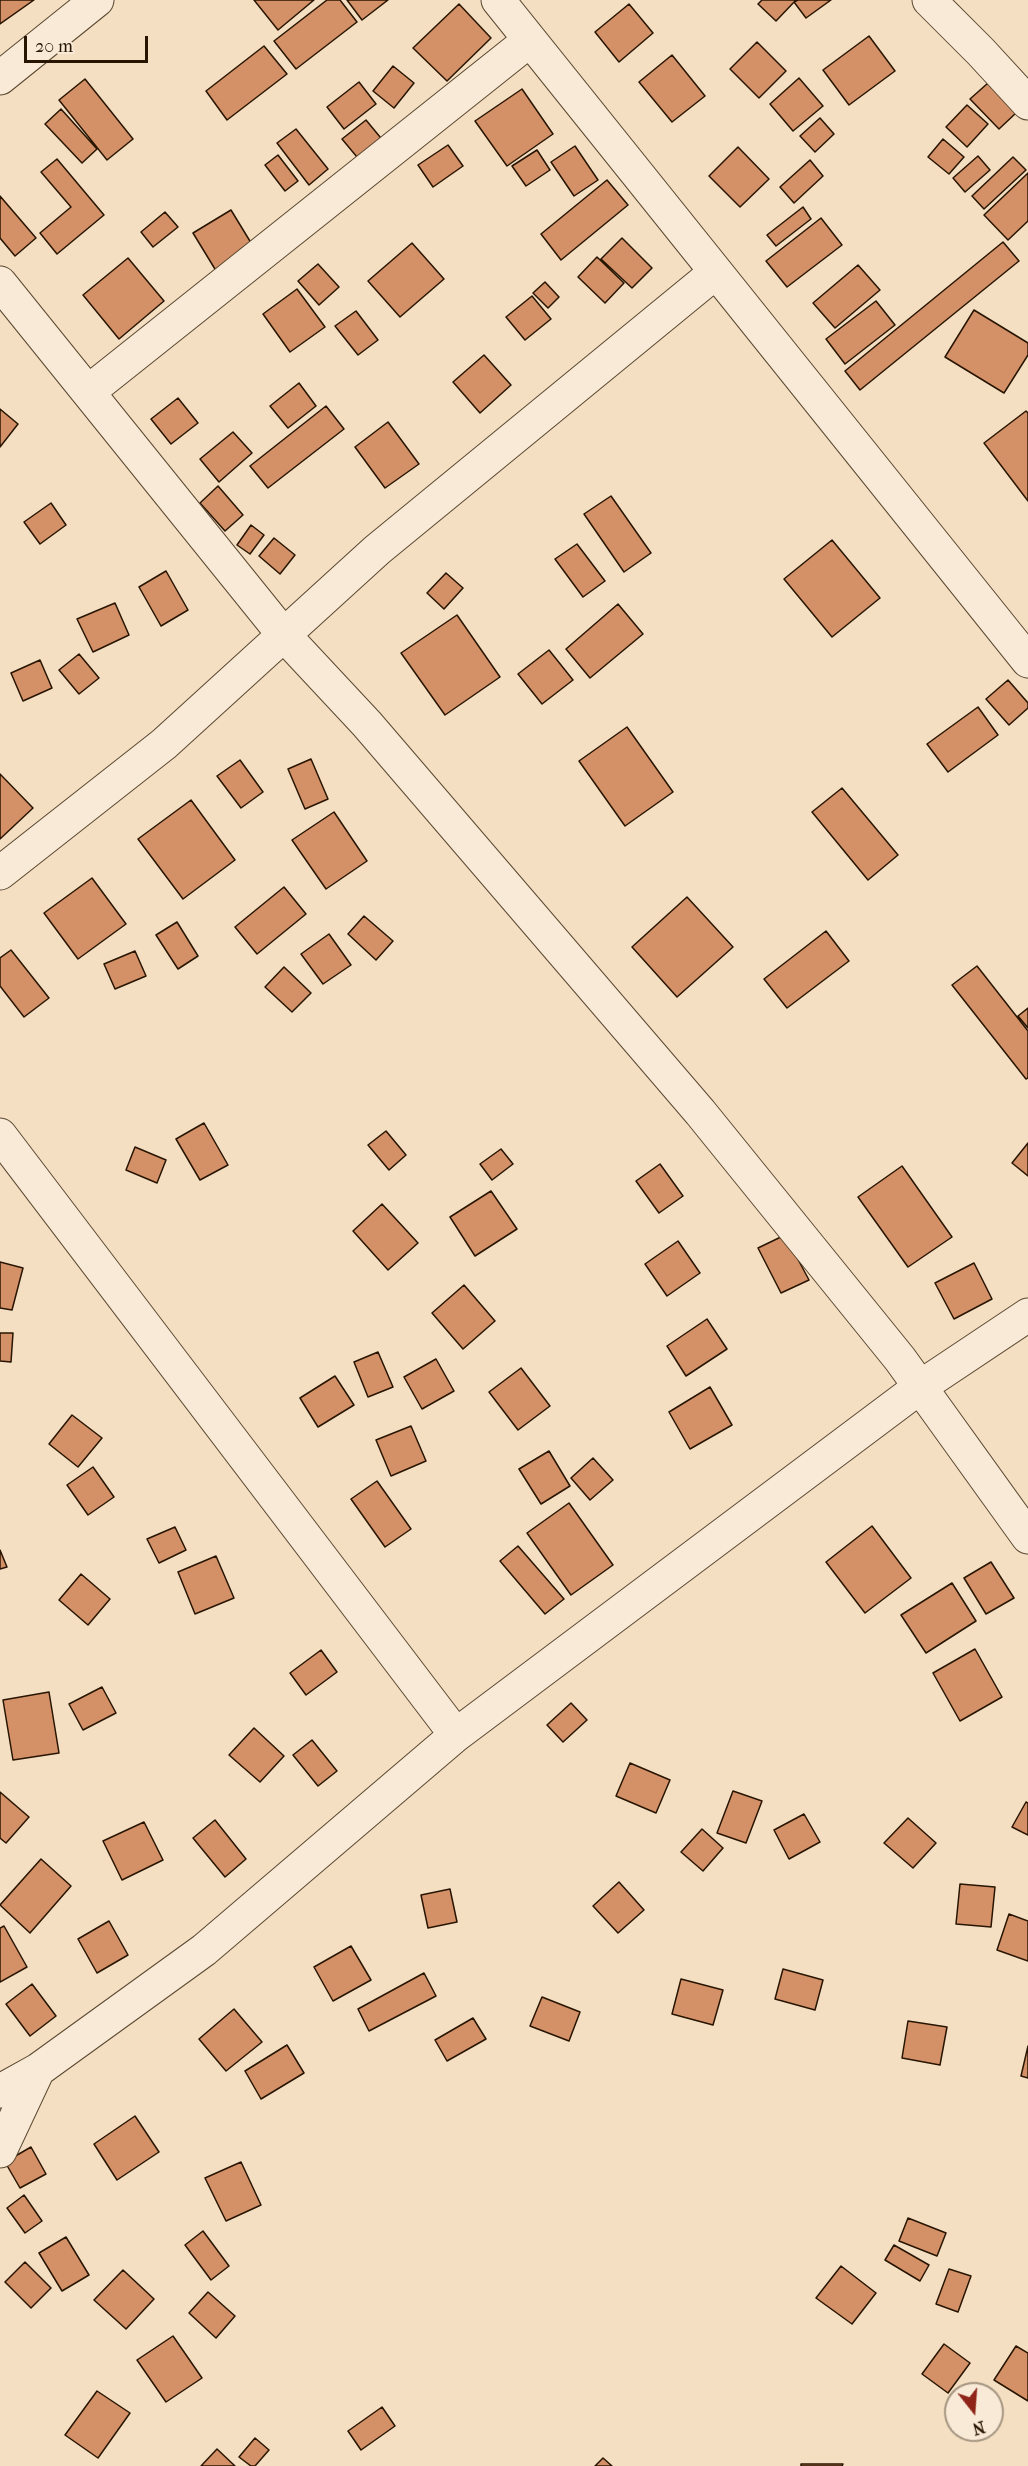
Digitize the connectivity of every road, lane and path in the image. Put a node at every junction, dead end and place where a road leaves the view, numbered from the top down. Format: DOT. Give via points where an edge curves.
graph roads {
  1 [pos="97,0"];
  2 [pos="498,0"];
  3 [pos="929,0"];
  4 [pos="530,40"];
  5 [pos="0,78"];
  6 [pos="1028,104"];
  7 [pos="716,272"];
  8 [pos="0,283"];
  9 [pos="88,392"];
  10 [pos="283,634"];
  11 [pos="1028,661"];
  12 [pos="0,873"];
  13 [pos="0,1135"];
  14 [pos="1028,1315"];
  15 [pos="920,1387"];
  16 [pos="1028,1538"];
  17 [pos="456,1735"];
  18 [pos="38,2070"];
  19 [pos="0,2091"];
  20 [pos="0,2151"];
  1 -- 5 [label="street"];
  2 -- 4 [label="street"];
  3 -- 6 [label="street"];
  4 -- 7 [label="street"];
  4 -- 9 [label="street"];
  7 -- 10 [label="street" via="377,550"];
  7 -- 11 [label="street"];
  8 -- 9 [label="street"];
  9 -- 10 [label="street"];
  10 -- 12 [label="street" via="164,744"];
  10 -- 15 [label="street" via="367,724 700,1112"];
  13 -- 17 [label="street"];
  14 -- 15 [label="street"];
  15 -- 16 [label="street"];
  15 -- 17 [label="street"];
  17 -- 18 [label="street" via="204,1950"];
  18 -- 19 [label="street"];
  18 -- 20 [label="street"];
}
